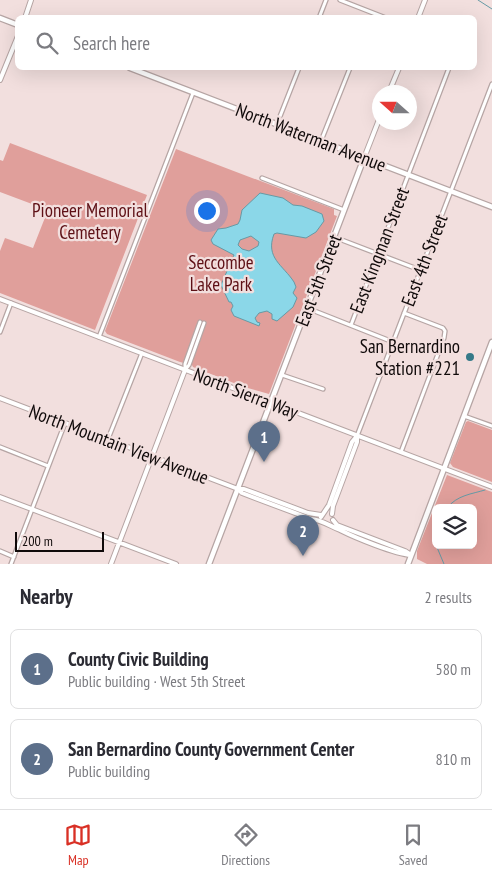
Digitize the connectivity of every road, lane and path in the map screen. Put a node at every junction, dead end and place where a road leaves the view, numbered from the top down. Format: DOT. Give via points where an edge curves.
graph roads {
  1 [pos="31,0"];
  2 [pos="326,0"];
  3 [pos="340,0"];
  4 [pos="425,0"];
  5 [pos="371,12"];
  6 [pos="25,15"];
  7 [pos="320,15"];
  8 [pos="370,15"];
  9 [pos="378,15"];
  10 [pos="419,15"];
  11 [pos="0,18"];
  12 [pos="15,24"];
  13 [pos="15,43"];
  14 [pos="135,70"];
  15 [pos="298,70"];
  16 [pos="349,70"];
  17 [pos="397,70"];
  18 [pos="448,70"];
  19 [pos="0,80"];
  20 [pos="492,84"];
  21 [pos="392,85"];
  22 [pos="194,92"];
  23 [pos="277,124"];
  24 [pos="375,130"];
  25 [pos="321,141"];
  26 [pos="364,158"];
  27 [pos="407,174"];
  28 [pos="262,178"];
  29 [pos="451,191"];
  30 [pos="492,206"];
  31 [pos="344,210"];
  32 [pos="334,237"];
  33 [pos="378,254"];
  34 [pos="420,270"];
  35 [pos="0,299"];
  36 [pos="11,303"];
  37 [pos="307,308"];
  38 [pos="404,313"];
  39 [pos="202,323"];
  40 [pos="351,325"];
  41 [pos="0,332"];
  42 [pos="99,337"];
  43 [pos="393,342"];
  44 [pos="492,344"];
  45 [pos="142,353"];
  46 [pos="185,370"];
  47 [pos="282,375"];
  48 [pos="323,389"];
  49 [pos="0,398"];
  50 [pos="271,403"];
  51 [pos="464,416"];
  52 [pos="65,423"];
  53 [pos="492,426"];
  54 [pos="357,436"];
  55 [pos="108,439"];
  56 [pos="0,448"];
  57 [pos="401,452"];
  58 [pos="152,456"];
  59 [pos="48,466"];
  60 [pos="444,469"];
  61 [pos="492,487"];
  62 [pos="238,489"];
  63 [pos="0,497"];
  64 [pos="32,509"];
  65 [pos="325,512"];
  66 [pos="332,514"];
  67 [pos="321,515"];
  68 [pos="332,520"];
  69 [pos="322,521"];
  70 [pos="328,524"];
  71 [pos="119,542"];
  72 [pos="0,551"];
  73 [pos="411,555"];
  74 [pos="14,557"];
  75 [pos="11,564"];
  76 [pos="111,564"];
  77 [pos="176,564"];
  78 [pos="209,564"];
  79 [pos="408,564"];
  1 -- 6 [label="street"];
  2 -- 7 [label="street"];
  3 -- 5 [label="street"];
  4 -- 10 [label="street"];
  5 -- 8 [label="street"];
  5 -- 9 [label="street"];
  11 -- 12 [label="main road"];
  13 -- 19 [label="street"];
  14 -- 22 [label="main road, North Waterman Avenue"];
  15 -- 23 [label="street"];
  16 -- 25 [label="street"];
  17 -- 21 [label="street"];
  18 -- 27 [label="street, East Kingman Street"];
  20 -- 29 [label="street, East 4th Street"];
  22 -- 23 [label="main road, North Waterman Avenue"];
  22 -- 42 [label="street"];
  23 -- 25 [label="main road, North Waterman Avenue"];
  24 -- 26 [label="street"];
  25 -- 26 [label="main road, North Waterman Avenue"];
  26 -- 27 [label="main road, North Waterman Avenue"];
  26 -- 31 [label="main road, East 5th Street"];
  27 -- 29 [label="main road, North Waterman Avenue"];
  27 -- 33 [label="street, East Kingman Street"];
  28 -- 31 [label="street"];
  29 -- 30 [label="main road, North Waterman Avenue"];
  29 -- 34 [label="street, East 4th Street"];
  31 -- 32 [label="main road, East 5th Street"];
  32 -- 33 [label="street"];
  32 -- 37 [label="main road, East 5th Street"];
  33 -- 34 [label="street"];
  33 -- 40 [label="street, East Kingman Street"];
  34 -- 38 [label="street, East 4th Street"];
  35 -- 36 [label="street, North Sierra Way"];
  36 -- 41 [label="street"];
  36 -- 42 [label="street, North Sierra Way"];
  37 -- 40 [label="street"];
  37 -- 47 [label="main road, East 5th Street"];
  38 -- 43 [label="street, East 4th Street"];
  38 -- 57 [label="street" via="445,331"];
  39 -- 46 [label="street"];
  40 -- 43 [label="street"];
  42 -- 45 [label="street, North Sierra Way"];
  43 -- 54 [label="street, East 4th Street"];
  44 -- 51 [label="main road"];
  45 -- 46 [label="street, North Sierra Way"];
  45 -- 55 [label="street"];
  46 -- 50 [label="street, North Sierra Way"];
  46 -- 58 [label="street"];
  47 -- 48 [label="street"];
  47 -- 50 [label="main road, East 5th Street"];
  49 -- 52 [label="street, North Mountain View Avenue"];
  50 -- 54 [label="street, North Sierra Way"];
  50 -- 62 [label="main road, East 5th Street"];
  51 -- 53 [label="street"];
  51 -- 60 [label="main road"];
  52 -- 55 [label="street, North Mountain View Avenue"];
  52 -- 59 [label="street"];
  54 -- 57 [label="street, North Sierra Way"];
  54 -- 65 [label="street"];
  54 -- 66 [label="street"];
  55 -- 58 [label="street, North Mountain View Avenue"];
  56 -- 59 [label="street"];
  57 -- 60 [label="street, North Sierra Way"];
  58 -- 62 [label="street, North Mountain View Avenue"];
  58 -- 71 [label="street"];
  59 -- 64 [label="street"];
  60 -- 61 [label="street, North Sierra Way"];
  60 -- 73 [label="main road"];
  62 -- 67 [label="street, North Mountain View Avenue" via="308,514"];
  62 -- 69 [label="street, North Mountain View Avenue"];
  62 -- 78 [label="main road, East 5th Street"];
  63 -- 64 [label="street"];
  64 -- 71 [label="street"];
  64 -- 74 [label="street"];
  65 -- 66 [label="street"];
  65 -- 67 [label="street"];
  66 -- 68 [label="street"];
  67 -- 69 [label="street"];
  68 -- 70 [label="street"];
  68 -- 73 [label="street" via="337,525"];
  69 -- 70 [label="street"];
  70 -- 73 [label="street"];
  71 -- 76 [label="street"];
  71 -- 77 [label="street"];
  72 -- 74 [label="street"];
  73 -- 79 [label="main road"];
  74 -- 75 [label="street"];
}
